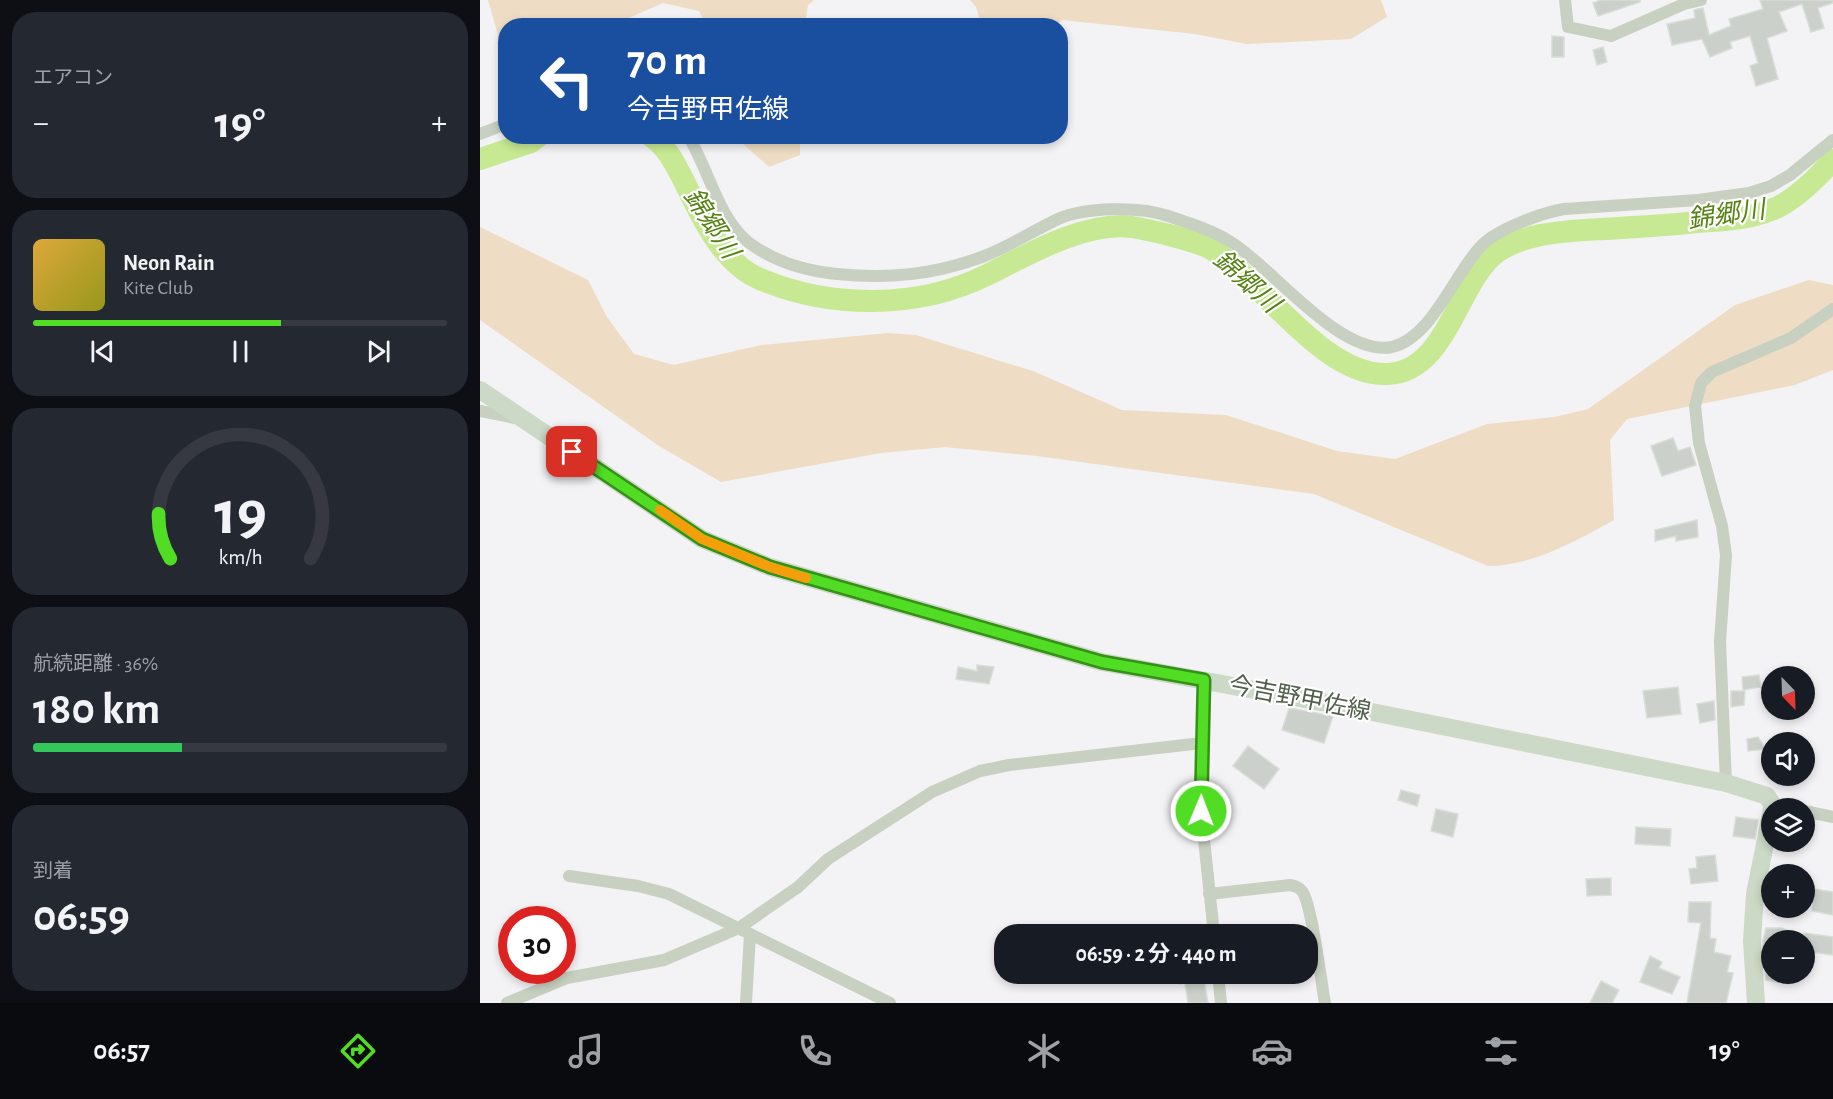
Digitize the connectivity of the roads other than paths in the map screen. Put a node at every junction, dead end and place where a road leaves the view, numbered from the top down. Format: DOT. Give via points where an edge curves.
graph roads {
  1 [pos="1565,0"];
  2 [pos="1701,0"];
  3 [pos="498,127"];
  4 [pos="480,134"];
  5 [pos="1833,140"];
  6 [pos="693,144"];
  7 [pos="1833,309"];
  8 [pos="480,390"];
  9 [pos="480,411"];
  10 [pos="525,420"];
  11 [pos="1204,680"];
  12 [pos="1202,743"];
  13 [pos="1726,783"];
  14 [pos="1768,798"];
  15 [pos="1815,813"];
  16 [pos="1833,817"];
  17 [pos="1763,852"];
  18 [pos="569,876"];
  19 [pos="1209,894"];
  20 [pos="1213,924"];
  21 [pos="744,931"];
  22 [pos="1219,984"];
  23 [pos="507,1003"];
  24 [pos="746,1003"];
  25 [pos="890,1003"];
  26 [pos="1221,1003"];
  27 [pos="1325,1003"];
  28 [pos="1756,1003"];
  1 -- 2 [label="street" via="1568,27 1611,36"];
  3 -- 4 [label="street"];
  5 -- 6 [label="street" via="1771,186 1698,200 1564,209 1499,233 1482,245 1414,336 1392,347 1371,346 1346,335 1311,312 1230,241 1150,210 1104,210 1062,218 983,256 926,274 876,278 818,272 779,260 748,241 733,225"];
  7 -- 13 [label="street" via="1791,338 1712,372 1701,383 1695,406 1699,443 1726,555 1720,642"];
  8 -- 10 [label="main road, 今吉野甲佐線"];
  9 -- 10 [label="street"];
  10 -- 11 [label="main road, 今吉野甲佐線" via="702,539 770,567 1092,660"];
  11 -- 12 [label="street"];
  11 -- 13 [label="main road, 今吉野甲佐線"];
  12 -- 19 [label="street" via="1201,811"];
  12 -- 21 [label="street" via="980,771 932,792 828,859"];
  13 -- 14 [label="main road, 今吉野甲佐線"];
  15 -- 16 [label="street"];
  17 -- 28 [label="main road" via="1752,941"];
  18 -- 21 [label="street" via="638,885 669,894"];
  19 -- 20 [label="street"];
  19 -- 27 [label="street" via="1299,887 1309,910"];
  21 -- 23 [label="street" via="664,960 567,978"];
  21 -- 24 [label="street"];
  21 -- 25 [label="street"];
  22 -- 26 [label="street"];
}
